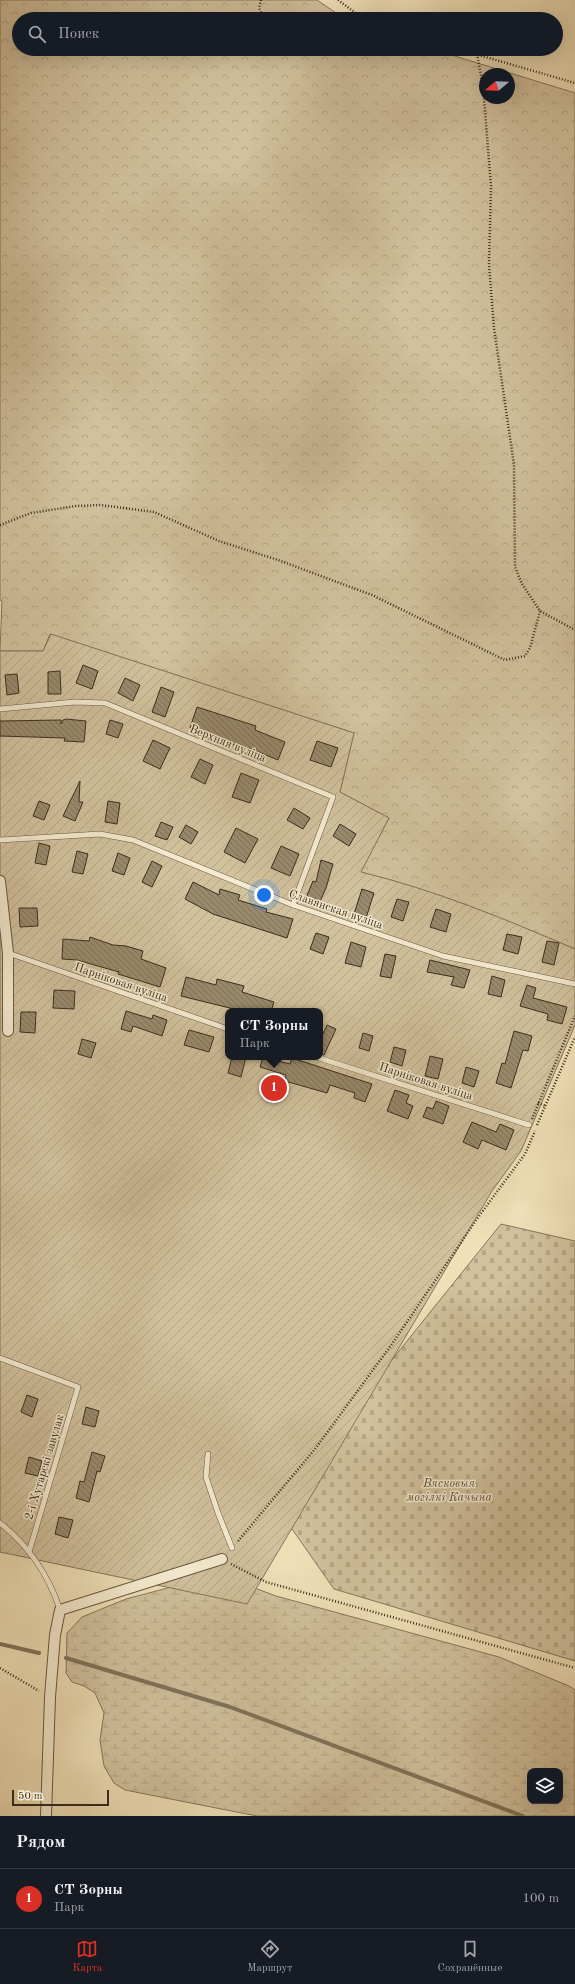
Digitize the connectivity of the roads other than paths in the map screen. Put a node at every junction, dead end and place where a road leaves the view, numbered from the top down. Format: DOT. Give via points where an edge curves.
graph roads {
  1 [pos="0,709"];
  2 [pos="0,840"];
  3 [pos="0,881"];
  4 [pos="293,905"];
  5 [pos="8,953"];
  6 [pos="575,984"];
  7 [pos="225,1029"];
  8 [pos="8,1031"];
  9 [pos="323,1059"];
  10 [pos="529,1125"];
  11 [pos="0,1358"];
  12 [pos="208,1454"];
  13 [pos="0,1523"];
  14 [pos="232,1548"];
  15 [pos="29,1552"];
  16 [pos="222,1559"];
  17 [pos="60,1610"];
  18 [pos="46,1816"];
  1 -- 4 [label="lane, Верхняя вуліца" via="75,702 105,703 333,797"];
  2 -- 4 [label="lane, Славянская вуліца" via="100,834 133,840"];
  3 -- 5 [label="street"];
  4 -- 6 [label="lane, Славянская вуліца" via="443,956"];
  5 -- 7 [label="lane, Парніковая вуліца"];
  5 -- 8 [label="street"];
  9 -- 10 [label="lane, Парніковая вуліца"];
  11 -- 15 [label="lane, 2-і Хутарскі завулак" via="78,1387"];
  12 -- 14 [label="lane" via="206,1477"];
  13 -- 15 [label="lane"];
  15 -- 17 [label="lane" via="55,1594"];
  16 -- 17 [label="street"];
  17 -- 18 [label="street" via="55,1635 50,1697"];
}
